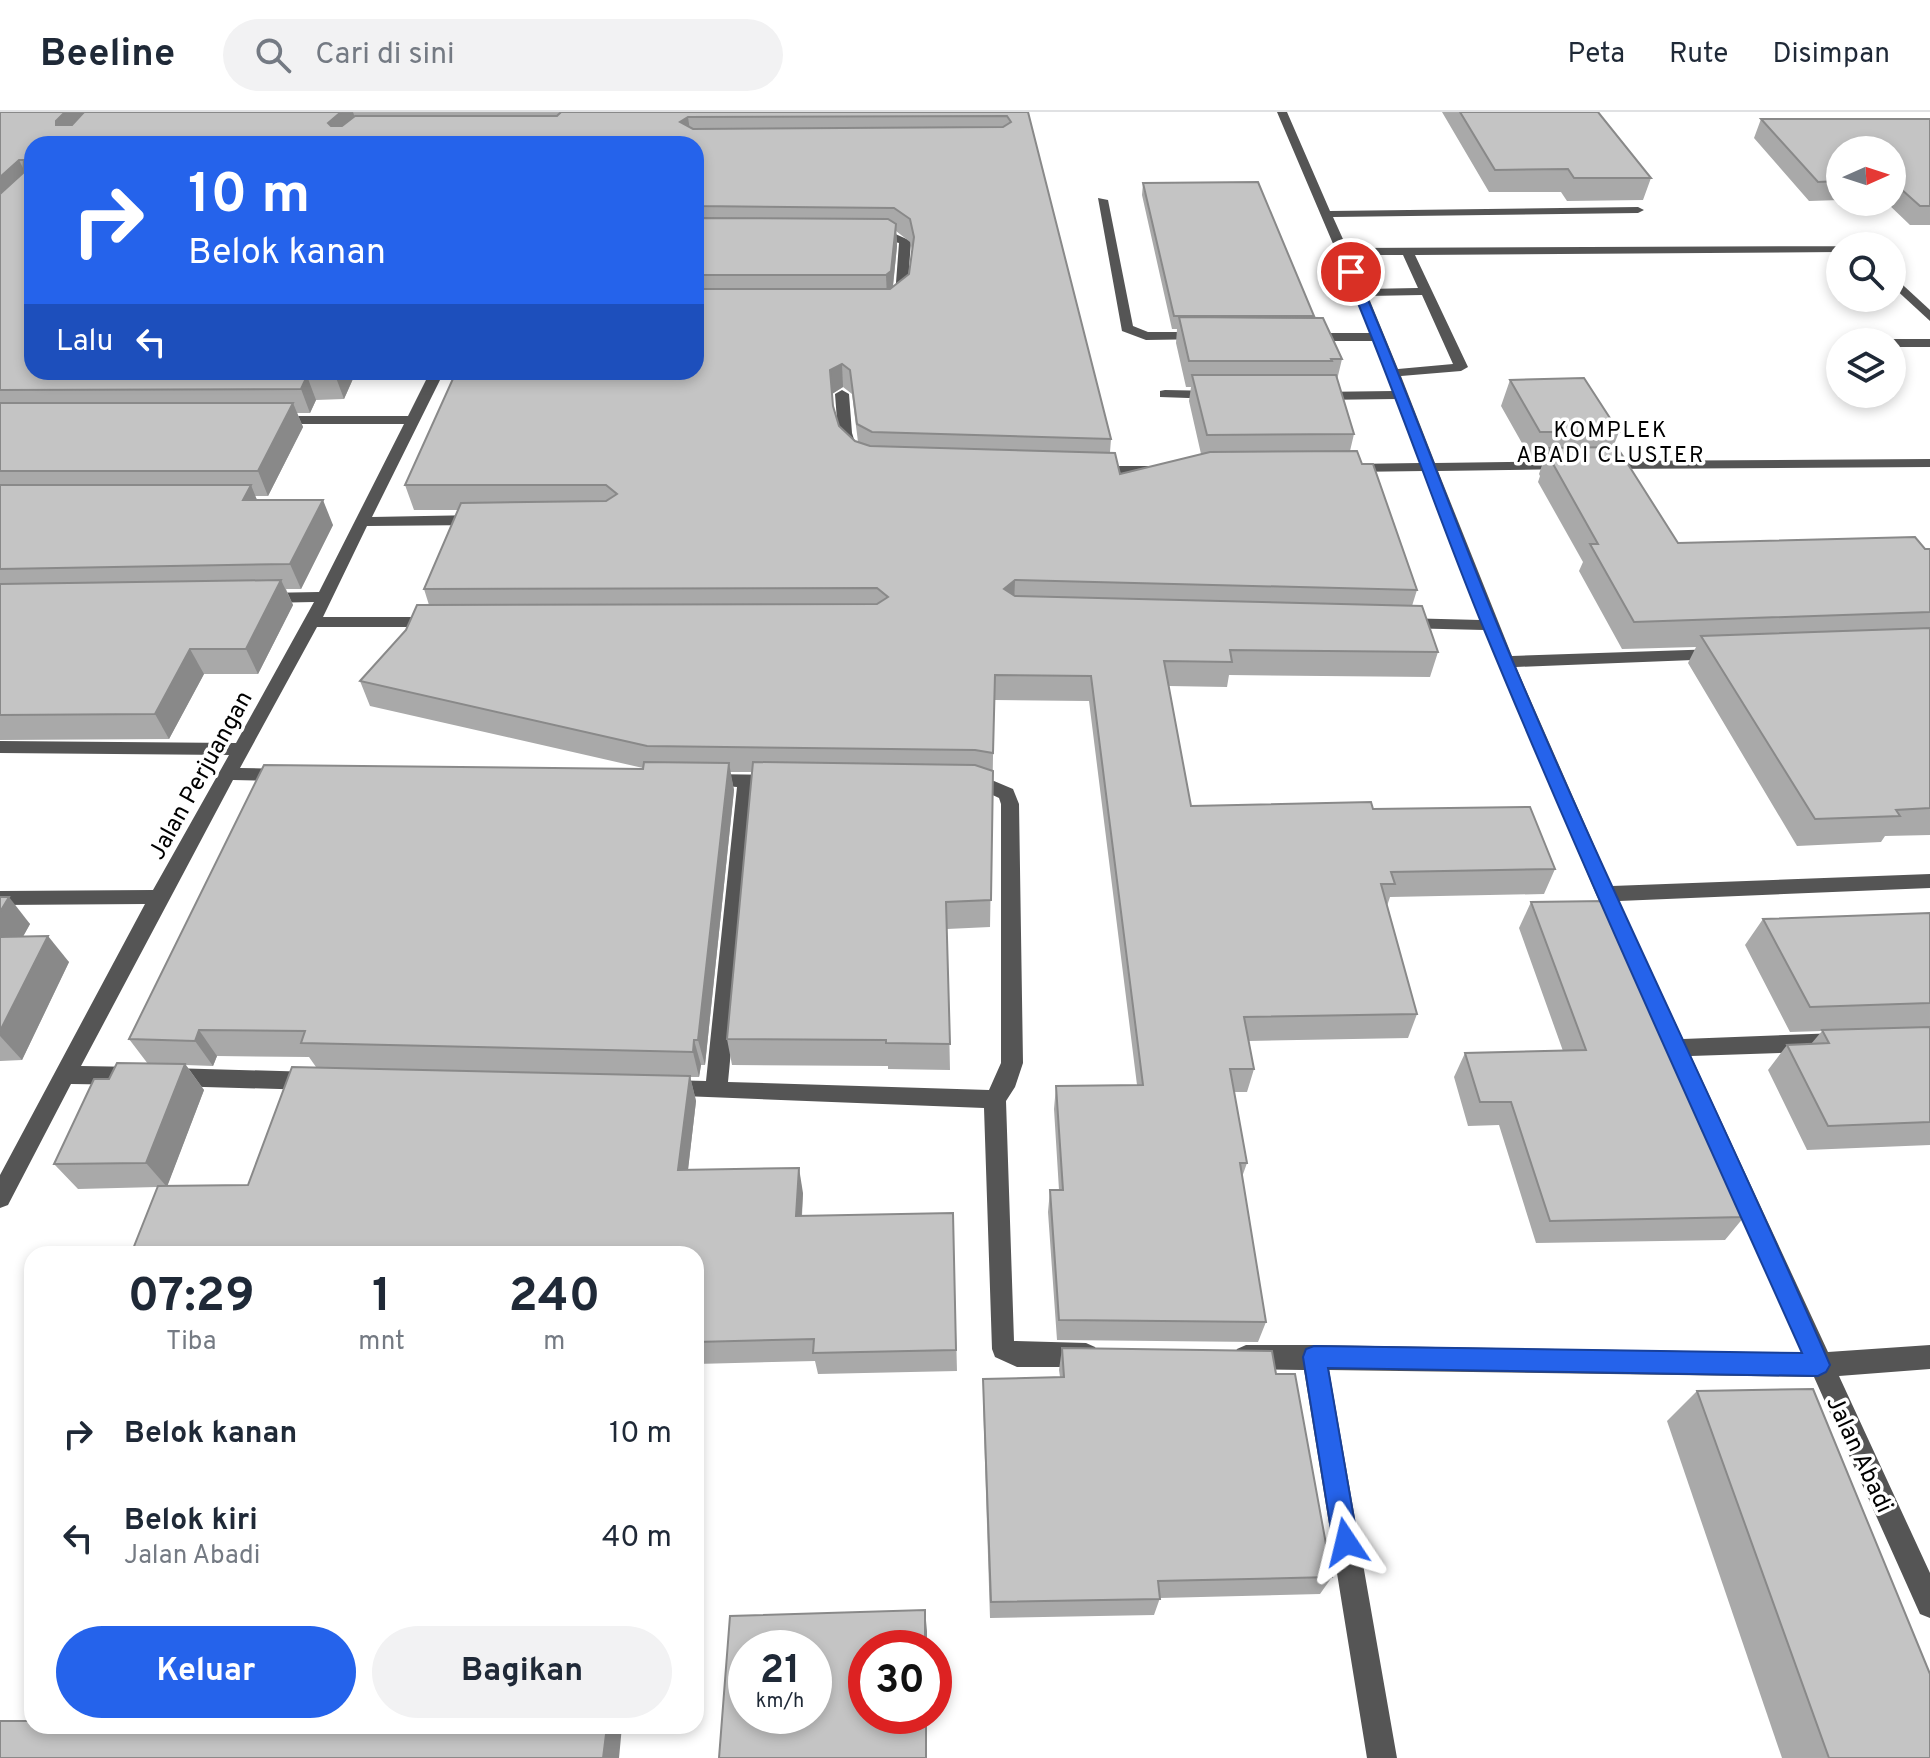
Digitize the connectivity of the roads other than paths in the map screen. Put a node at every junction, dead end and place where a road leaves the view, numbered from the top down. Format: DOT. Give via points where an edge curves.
graph roads {
  1 [pos="1282,112"];
  2 [pos="1102,200"];
  3 [pos="1638,210"];
  4 [pos="1324,214"];
  5 [pos="861,235"];
  6 [pos="1826,248"];
  7 [pos="1341,252"];
  8 [pos="1408,252"];
  9 [pos="1427,291"];
  10 [pos="1360,293"];
  11 [pos="1906,293"];
  12 [pos="883,305"];
  13 [pos="1930,317"];
  14 [pos="1223,336"];
  15 [pos="1286,337"];
  16 [pos="1379,337"];
  17 [pos="1906,343"];
  18 [pos="1930,343"];
  19 [pos="1392,373"];
  20 [pos="433,380"];
  21 [pos="842,394"];
  22 [pos="1165,394"];
  23 [pos="1227,395"];
  24 [pos="1400,395"];
  25 [pos="1305,396"];
  26 [pos="254,420"];
  27 [pos="413,420"];
  28 [pos="871,463"];
  29 [pos="1930,463"];
  30 [pos="1430,467"];
  31 [pos="1335,468"];
  32 [pos="1083,469"];
  33 [pos="1176,470"];
  34 [pos="487,520"];
  35 [pos="362,522"];
  36 [pos="324,597"];
  37 [pos="247,598"];
  38 [pos="312,622"];
  39 [pos="453,622"];
  40 [pos="1379,623"];
  41 [pos="1490,625"];
  42 [pos="1730,653"];
  43 [pos="1506,662"];
  44 [pos="0,747"];
  45 [pos="243,749"];
  46 [pos="229,774"];
  47 [pos="307,775"];
  48 [pos="684,780"];
  49 [pos="747,781"];
  50 [pos="792,781"];
  51 [pos="945,784"];
  52 [pos="1930,881"];
  53 [pos="1606,894"];
  54 [pos="159,897"];
  55 [pos="0,898"];
  56 [pos="1852,1041"];
  57 [pos="1675,1048"];
  58 [pos="66,1075"];
  59 [pos="336,1081"];
  60 [pos="637,1088"];
  61 [pos="716,1090"];
  62 [pos="995,1099"];
  63 [pos="1,1194"];
  64 [pos="1117,1356"];
  65 [pos="1223,1356"];
  66 [pos="1314,1357"];
  67 [pos="1930,1357"];
  68 [pos="1818,1365"];
  69 [pos="1930,1604"];
  70 [pos="1382,1758"];
  1 -- 4 [label="street, Jalan Abadi"];
  2 -- 14 [label="street" via="1127,328 1146,336"];
  3 -- 4 [label="street"];
  4 -- 7 [label="street, Jalan Abadi"];
  5 -- 12 [label="street" via="891,235 905,241 901,297"];
  6 -- 8 [label="street"];
  7 -- 8 [label="street"];
  7 -- 10 [label="street, Jalan Abadi"];
  8 -- 9 [label="street"];
  9 -- 10 [label="street"];
  9 -- 19 [label="street" via="1461,367"];
  10 -- 16 [label="street, Jalan Abadi"];
  11 -- 13 [label="street"];
  15 -- 16 [label="street"];
  16 -- 19 [label="street, Jalan Abadi"];
  17 -- 18 [label="street"];
  19 -- 24 [label="street, Jalan Abadi"];
  20 -- 27 [label="street, Jalan Perjuangan"];
  21 -- 28 [label="street" via="849,450"];
  22 -- 23 [label="street"];
  24 -- 25 [label="street"];
  24 -- 30 [label="street, Jalan Abadi"];
  26 -- 27 [label="street"];
  27 -- 35 [label="street, Jalan Perjuangan"];
  29 -- 30 [label="street"];
  30 -- 31 [label="street"];
  30 -- 41 [label="street, Jalan Abadi"];
  32 -- 33 [label="street"];
  34 -- 35 [label="street"];
  35 -- 36 [label="street, Jalan Perjuangan"];
  36 -- 37 [label="street"];
  36 -- 38 [label="street, Jalan Perjuangan"];
  38 -- 39 [label="street"];
  38 -- 45 [label="street, Jalan Perjuangan"];
  40 -- 41 [label="street"];
  41 -- 43 [label="street, Jalan Abadi"];
  42 -- 43 [label="street"];
  43 -- 53 [label="street, Jalan Abadi"];
  44 -- 45 [label="street"];
  45 -- 46 [label="street, Jalan Perjuangan"];
  46 -- 47 [label="street"];
  46 -- 54 [label="street, Jalan Perjuangan"];
  48 -- 49 [label="street"];
  49 -- 50 [label="street"];
  49 -- 61 [label="street"];
  51 -- 62 [label="street" via="994,787 1007,794 1010,804 1012,1063"];
  52 -- 53 [label="street"];
  53 -- 57 [label="street, Jalan Abadi"];
  54 -- 55 [label="street"];
  54 -- 58 [label="street, Jalan Perjuangan"];
  56 -- 57 [label="street"];
  57 -- 68 [label="street, Jalan Abadi"];
  58 -- 59 [label="street"];
  58 -- 63 [label="street, Jalan Perjuangan"];
  60 -- 61 [label="street"];
  61 -- 62 [label="street"];
  62 -- 64 [label="street" via="1004,1349 1017,1355"];
  65 -- 66 [label="street"];
  66 -- 68 [label="street"];
  66 -- 70 [label="street"];
  67 -- 68 [label="street"];
  68 -- 69 [label="street, Jalan Abadi"];
}
